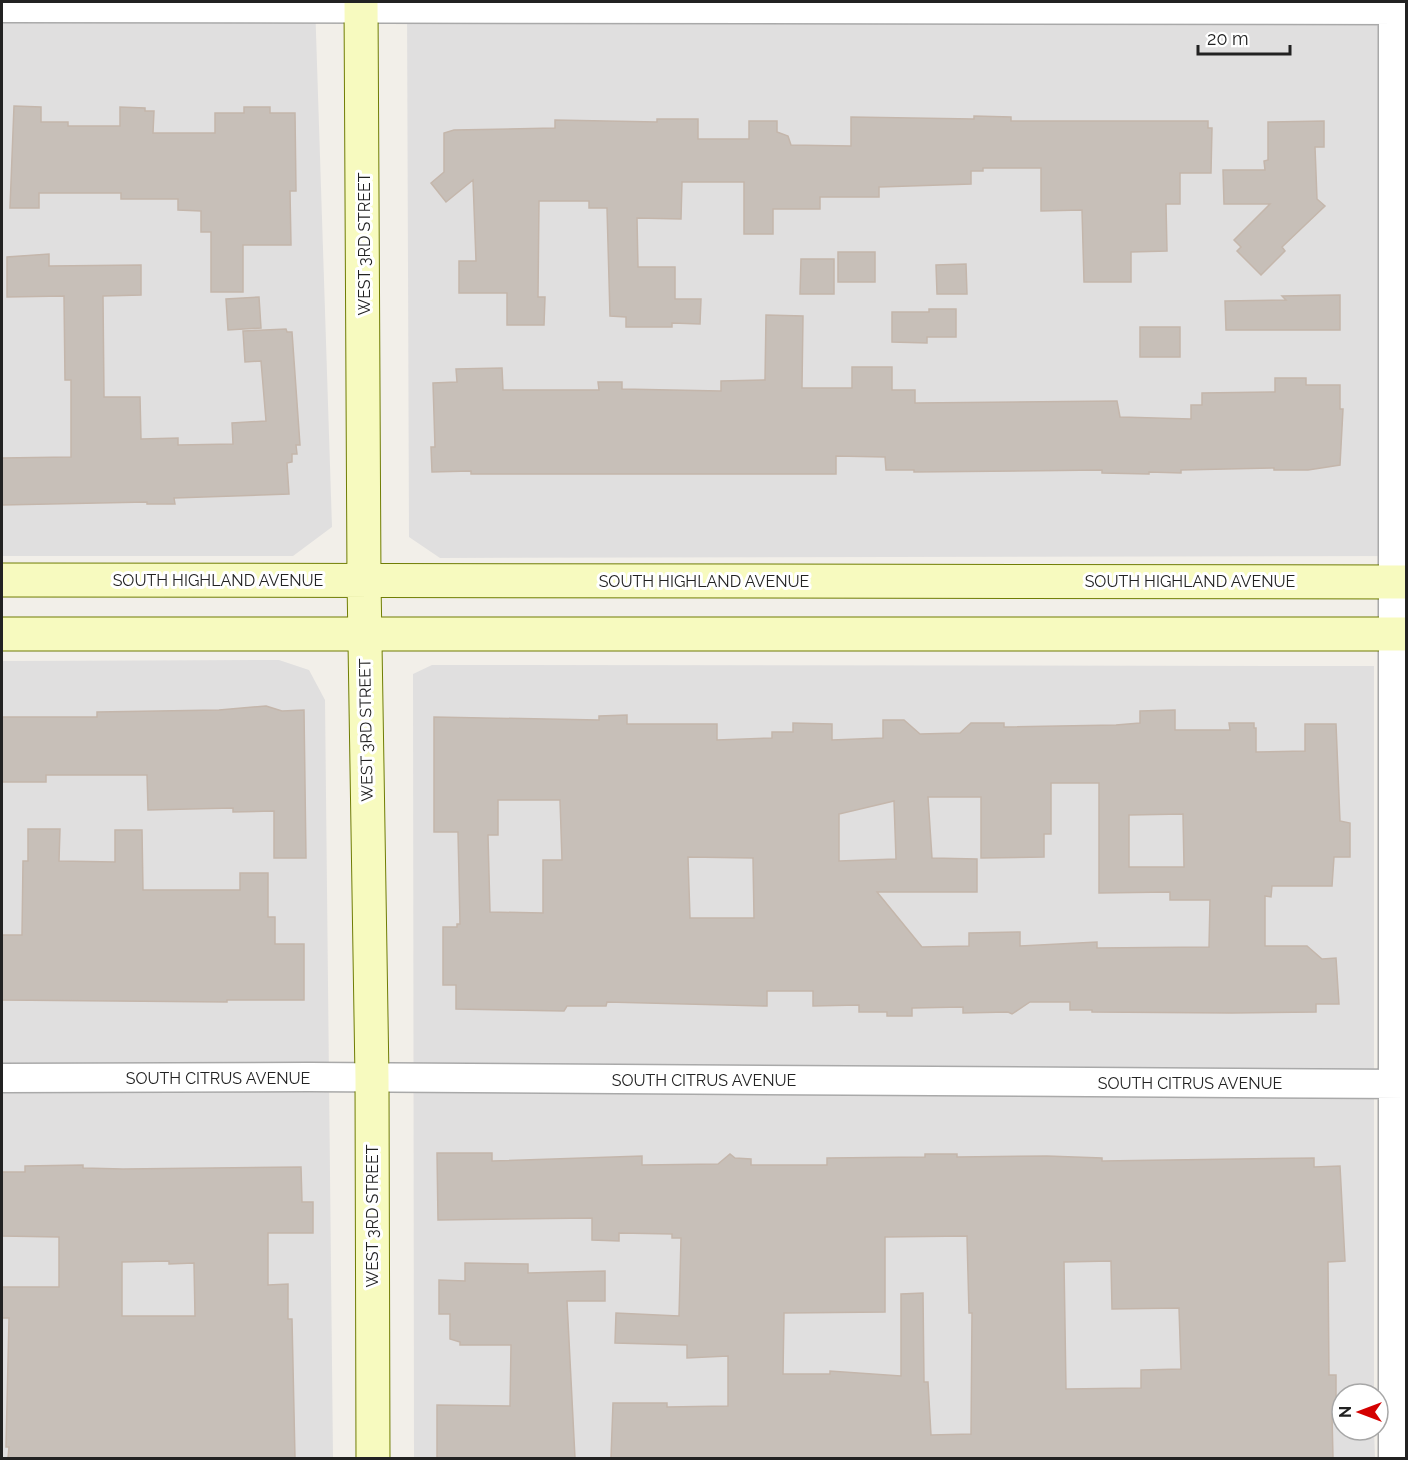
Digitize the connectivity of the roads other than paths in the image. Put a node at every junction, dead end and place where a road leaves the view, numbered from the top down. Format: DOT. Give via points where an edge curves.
graph roads {
  1 [pos="361,4"];
  2 [pos="1397,7"];
  3 [pos="2,8"];
  4 [pos="2,580"];
  5 [pos="364,581"];
  6 [pos="1400,582"];
  7 [pos="2,634"];
  8 [pos="365,634"];
  9 [pos="1399,634"];
  10 [pos="2,1078"];
  11 [pos="372,1078"];
  12 [pos="1400,1084"];
  13 [pos="373,1458"];
  14 [pos="1393,1458"];
  1 -- 2 [label="street"];
  1 -- 3 [label="street"];
  1 -- 5 [label="main road, WEST 3RD STREET"];
  2 -- 6 [label="street"];
  4 -- 5 [label="main road, SOUTH HIGHLAND AVENUE"];
  5 -- 6 [label="main road, SOUTH HIGHLAND AVENUE"];
  5 -- 8 [label="main road, WEST 3RD STREET"];
  6 -- 9 [label="street"];
  7 -- 8 [label="main road"];
  8 -- 9 [label="main road"];
  8 -- 11 [label="main road, WEST 3RD STREET"];
  9 -- 12 [label="street"];
  10 -- 11 [label="street, SOUTH CITRUS AVENUE"];
  11 -- 12 [label="street, SOUTH CITRUS AVENUE"];
  11 -- 13 [label="main road, WEST 3RD STREET"];
  12 -- 14 [label="street"];
}
